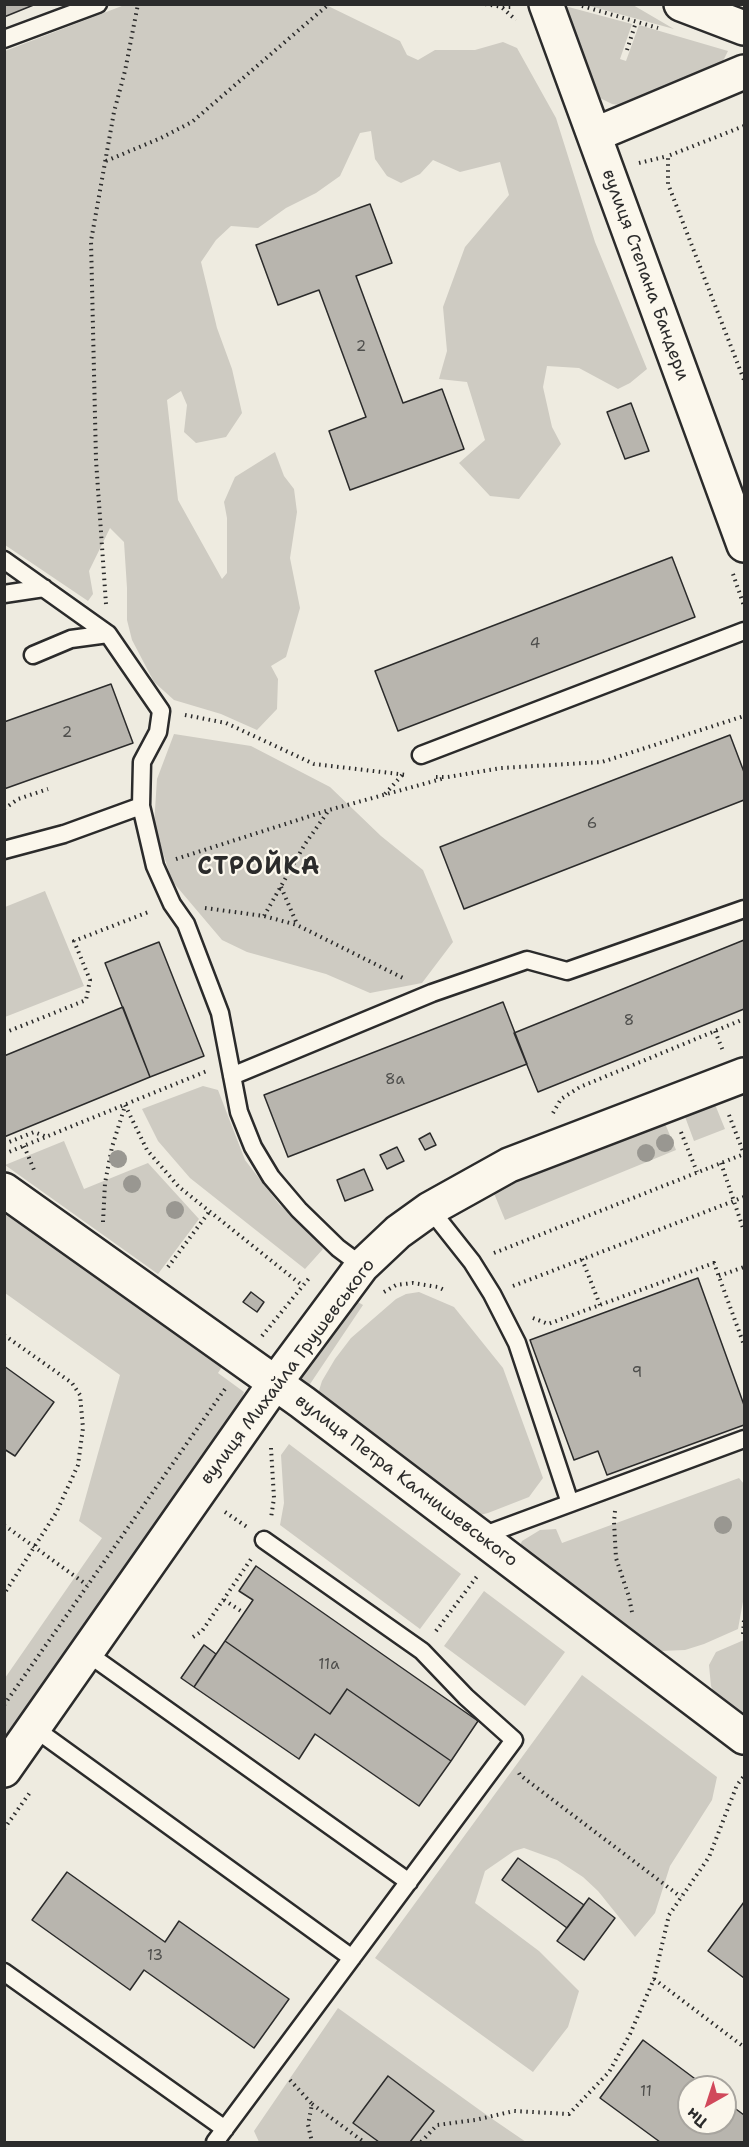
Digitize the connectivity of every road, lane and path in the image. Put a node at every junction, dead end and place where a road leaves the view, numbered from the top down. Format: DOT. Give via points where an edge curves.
graph roads {
  1 [pos="98,4"];
  2 [pos="138,4"];
  3 [pos="329,4"];
  4 [pos="485,4"];
  5 [pos="575,4"];
  6 [pos="535,5"];
  7 [pos="674,18"];
  8 [pos="636,22"];
  9 [pos="744,28"];
  10 [pos="4,39"];
  11 [pos="627,50"];
  12 [pos="744,72"];
  13 [pos="744,126"];
  14 [pos="594,135"];
  15 [pos="668,156"];
  16 [pos="106,161"];
  17 [pos="628,166"];
  18 [pos="744,380"];
  19 [pos="744,545"];
  20 [pos="4,561"];
  21 [pos="44,588"];
  22 [pos="4,594"];
  23 [pos="744,631"];
  24 [pos="108,634"];
  25 [pos="33,655"];
  26 [pos="421,755"];
  27 [pos="448,777"];
  28 [pos="48,789"];
  29 [pos="384,795"];
  30 [pos="141,806"];
  31 [pos="4,808"];
  32 [pos="329,810"];
  33 [pos="4,850"];
  34 [pos="155,866"];
  35 [pos="281,887"];
  36 [pos="172,904"];
  37 [pos="744,909"];
  38 [pos="264,916"];
  39 [pos="297,925"];
  40 [pos="432,993"];
  41 [pos="744,1019"];
  42 [pos="715,1031"];
  43 [pos="4,1033"];
  44 [pos="231,1069"];
  45 [pos="728,1070"];
  46 [pos="125,1105"];
  47 [pos="552,1115"];
  48 [pos="678,1124"];
  49 [pos="47,1137"];
  50 [pos="4,1144"];
  51 [pos="4,1154"];
  52 [pos="744,1154"];
  53 [pos="721,1163"];
  54 [pos="698,1172"];
  55 [pos="4,1190"];
  56 [pos="744,1197"];
  57 [pos="734,1201"];
  58 [pos="430,1209"];
  59 [pos="209,1212"];
  60 [pos="103,1228"];
  61 [pos="744,1231"];
  62 [pos="582,1259"];
  63 [pos="472,1262"];
  64 [pos="363,1266"];
  65 [pos="744,1267"];
  66 [pos="163,1274"];
  67 [pos="719,1276"];
  68 [pos="303,1286"];
  69 [pos="446,1291"];
  70 [pos="382,1293"];
  71 [pos="516,1295"];
  72 [pos="600,1305"];
  73 [pos="526,1313"];
  74 [pos="4,1335"];
  75 [pos="744,1345"];
  76 [pos="275,1383"];
  77 [pos="228,1384"];
  78 [pos="744,1439"];
  79 [pos="271,1447"];
  80 [pos="618,1486"];
  81 [pos="570,1503"];
  82 [pos="4,1525"];
  83 [pos="479,1537"];
  84 [pos="264,1540"];
  85 [pos="35,1547"];
  86 [pos="475,1579"];
  87 [pos="87,1585"];
  88 [pos="4,1594"];
  89 [pos="224,1600"];
  90 [pos="244,1613"];
  91 [pos="447,1618"];
  92 [pos="744,1620"];
  93 [pos="744,1633"];
  94 [pos="193,1637"];
  95 [pos="630,1651"];
  96 [pos="87,1653"];
  97 [pos="4,1705"];
  98 [pos="34,1728"];
  99 [pos="744,1737"];
  100 [pos="514,1740"];
  101 [pos="4,1770"];
  102 [pos="744,1776"];
  103 [pos="409,1882"];
  104 [pos="681,1898"];
  105 [pos="352,1958"];
  106 [pos="4,1972"];
  107 [pos="654,1979"];
  108 [pos="744,2047"];
  109 [pos="275,2062"];
  110 [pos="312,2104"];
  111 [pos="225,2128"];
  112 [pos="215,2142"];
  113 [pos="312,2142"];
  114 [pos="364,2142"];
  115 [pos="421,2142"];
  1 -- 10 [label="lane"];
  2 -- 16 [label="path"];
  3 -- 16 [label="path" via="192,122"];
  4 -- 6 [label="path"];
  5 -- 8 [label="path"];
  6 -- 14 [label="street, вулиця Степана Бандери"];
  7 -- 8 [label="path"];
  7 -- 9 [label="street"];
  8 -- 11 [label="path"];
  12 -- 14 [label="street"];
  13 -- 15 [label="path"];
  14 -- 19 [label="street, вулиця Степана Бандери"];
  15 -- 17 [label="path"];
  15 -- 18 [label="path" via="668,184"];
  16 -- 24 [label="path" via="91,242 96,460"];
  20 -- 21 [label="lane"];
  21 -- 22 [label="lane"];
  21 -- 24 [label="lane"];
  23 -- 26 [label="lane"];
  24 -- 25 [label="lane" via="71,639"];
  24 -- 30 [label="lane" via="161,711 158,732 142,762"];
  26 -- 29 [label="path"];
  27 -- 29 [label="path"];
  28 -- 31 [label="path"];
  29 -- 32 [label="path"];
  30 -- 33 [label="lane" via="64,834"];
  30 -- 34 [label="lane"];
  32 -- 34 [label="path"];
  32 -- 35 [label="path"];
  34 -- 36 [label="lane"];
  35 -- 38 [label="path"];
  35 -- 39 [label="path"];
  36 -- 38 [label="path"];
  36 -- 43 [label="path" via="74,941 90,980 86,999"];
  36 -- 44 [label="lane" via="186,924 220,1012"];
  37 -- 40 [label="lane" via="567,971 527,960"];
  38 -- 39 [label="path"];
  39 -- 40 [label="path"];
  40 -- 44 [label="lane"];
  41 -- 42 [label="path"];
  42 -- 45 [label="path"];
  42 -- 47 [label="path" via="580,1087 561,1099"];
  44 -- 46 [label="path"];
  44 -- 64 [label="lane" via="239,1112 271,1177 338,1248"];
  45 -- 52 [label="path"];
  45 -- 58 [label="street, вулиця Михайла Грушевського" via="509,1165"];
  46 -- 49 [label="path"];
  46 -- 59 [label="path" via="147,1150 179,1187"];
  46 -- 60 [label="path" via="105,1183"];
  48 -- 54 [label="path"];
  49 -- 50 [label="path" via="34,1132"];
  49 -- 51 [label="path"];
  52 -- 53 [label="path"];
  53 -- 54 [label="path"];
  53 -- 57 [label="path"];
  54 -- 63 [label="path"];
  55 -- 76 [label="street, вулиця Петра Калнишевського"];
  56 -- 57 [label="path"];
  57 -- 61 [label="path"];
  57 -- 62 [label="path"];
  58 -- 63 [label="lane"];
  58 -- 64 [label="street, вулиця Михайла Грушевського" via="398,1232"];
  59 -- 66 [label="path"];
  59 -- 68 [label="path"];
  62 -- 71 [label="path" via="512,1287"];
  62 -- 72 [label="path"];
  63 -- 81 [label="lane" via="516,1343"];
  64 -- 76 [label="street, вулиця Михайла Грушевського"];
  65 -- 67 [label="path"];
  67 -- 72 [label="path" via="714,1263"];
  67 -- 75 [label="path"];
  69 -- 70 [label="path" via="413,1283 396,1285"];
  72 -- 73 [label="path" via="548,1324"];
  74 -- 85 [label="path" via="72,1383 80,1395 83,1428 78,1465"];
  76 -- 83 [label="street, вулиця Петра Калнишевського"];
  76 -- 96 [label="street, вулиця Михайла Грушевського"];
  77 -- 87 [label="path"];
  78 -- 80 [label="lane"];
  79 -- 84 [label="path" via="274,1498"];
  80 -- 81 [label="lane"];
  80 -- 95 [label="path" via="616,1558 635,1629"];
  81 -- 83 [label="lane"];
  82 -- 85 [label="path"];
  83 -- 95 [label="street, вулиця Петра Калнишевського"];
  84 -- 89 [label="path"];
  84 -- 100 [label="lane" via="422,1651"];
  85 -- 87 [label="path"];
  85 -- 88 [label="path"];
  86 -- 91 [label="path"];
  87 -- 97 [label="path"];
  89 -- 90 [label="path"];
  89 -- 94 [label="path" via="202,1631"];
  92 -- 93 [label="path"];
  95 -- 99 [label="street, вулиця Петра Калнишевського"];
  96 -- 98 [label="street, вулиця Михайла Грушевського"];
  96 -- 103 [label="lane"];
  98 -- 101 [label="street, вулиця Михайла Грушевського"];
  98 -- 105 [label="lane"];
  100 -- 103 [label="lane"];
  100 -- 104 [label="path" via="520,1775"];
  102 -- 104 [label="path" via="709,1857"];
  103 -- 105 [label="lane"];
  104 -- 107 [label="path" via="669,1915"];
  105 -- 109 [label="lane"];
  106 -- 111 [label="lane"];
  107 -- 108 [label="path"];
  107 -- 115 [label="path" via="609,2072 569,2114 514,2111 437,2125"];
  109 -- 110 [label="path"];
  109 -- 111 [label="lane"];
  110 -- 113 [label="path" via="308,2125"];
  110 -- 114 [label="path"];
  111 -- 112 [label="lane"];
}
